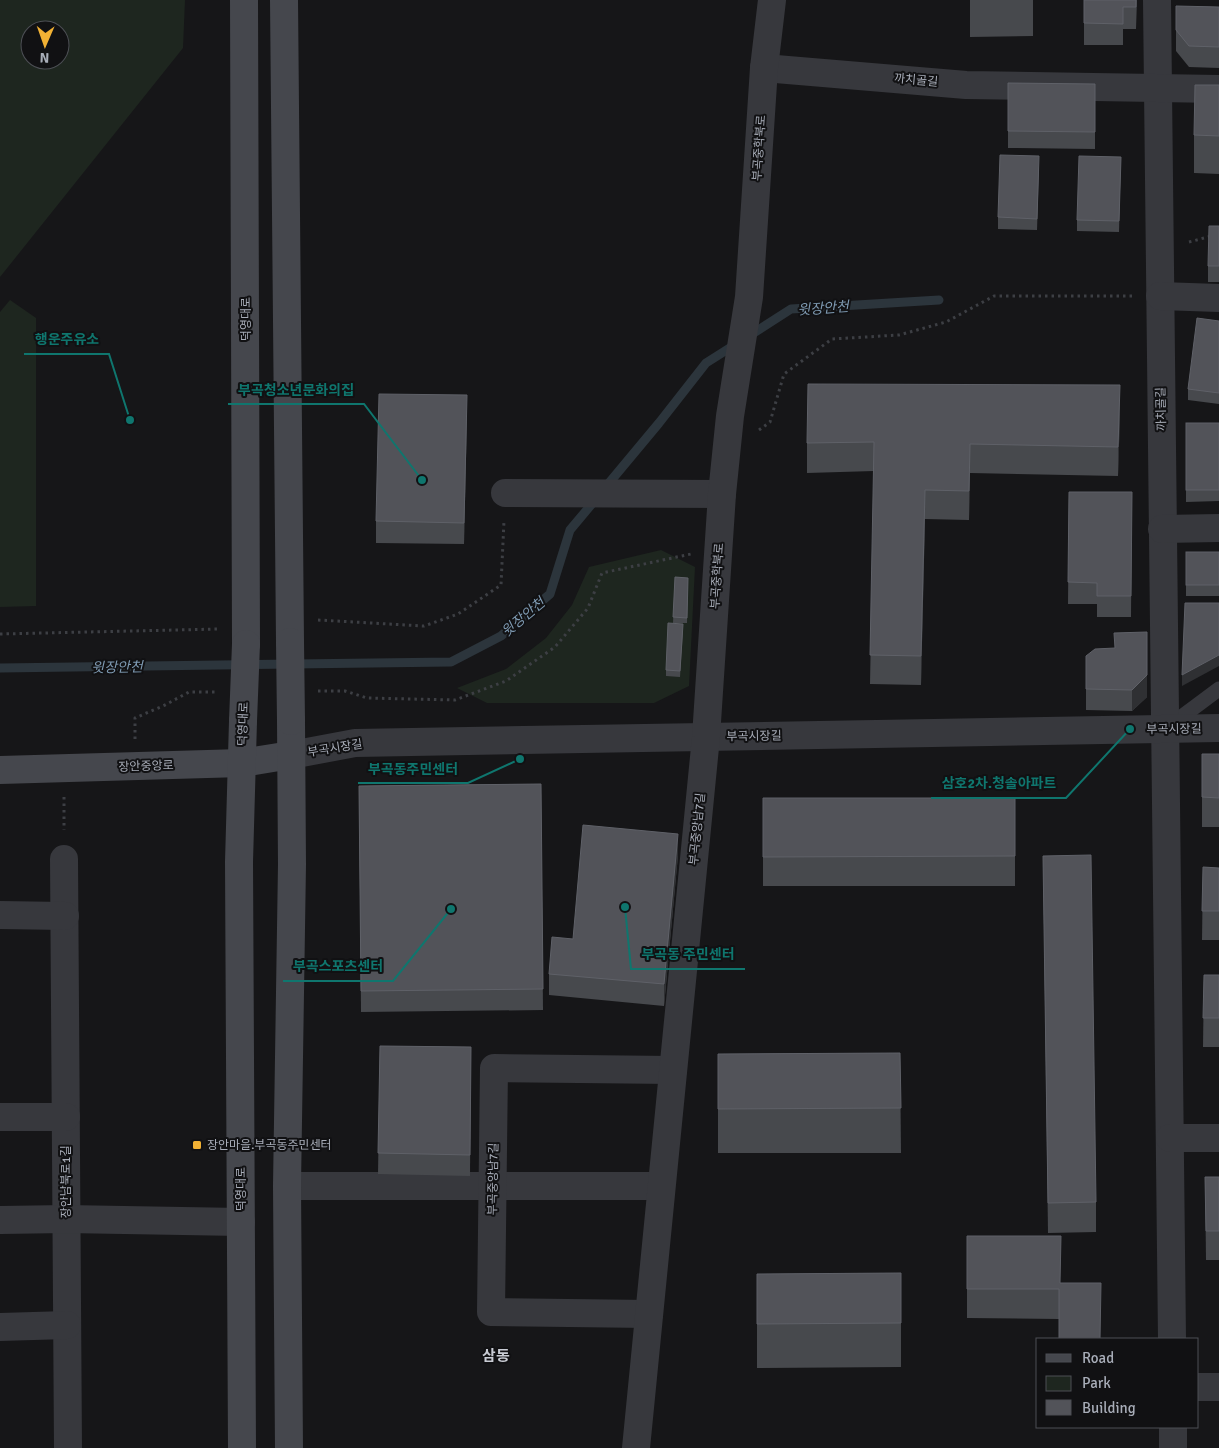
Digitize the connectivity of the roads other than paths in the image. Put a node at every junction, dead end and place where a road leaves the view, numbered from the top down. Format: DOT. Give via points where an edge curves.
graph roads {
  1 [pos="244,0"];
  2 [pos="284,0"];
  3 [pos="772,0"];
  4 [pos="1157,0"];
  5 [pos="764,68"];
  6 [pos="1158,88"];
  7 [pos="1219,89"];
  8 [pos="1160,296"];
  9 [pos="1219,298"];
  10 [pos="505,493"];
  11 [pos="722,494"];
  12 [pos="1219,528"];
  13 [pos="1162,530"];
  14 [pos="1219,689"];
  15 [pos="1219,728"];
  16 [pos="1165,729"];
  17 [pos="706,737"];
  18 [pos="291,755"];
  19 [pos="242,763"];
  20 [pos="0,770"];
  21 [pos="64,859"];
  22 [pos="0,915"];
  23 [pos="65,916"];
  24 [pos="673,1070"];
  25 [pos="0,1117"];
  26 [pos="66,1117"];
  27 [pos="1170,1138"];
  28 [pos="1219,1138"];
  29 [pos="287,1186"];
  30 [pos="493,1186"];
  31 [pos="661,1186"];
  32 [pos="66,1219"];
  33 [pos="0,1220"];
  34 [pos="241,1222"];
  35 [pos="649,1314"];
  36 [pos="67,1325"];
  37 [pos="0,1328"];
  38 [pos="1172,1338"];
  39 [pos="1199,1387"];
  40 [pos="1219,1387"];
  41 [pos="1173,1428"];
  42 [pos="68,1448"];
  43 [pos="242,1448"];
  44 [pos="290,1448"];
  45 [pos="636,1448"];
  46 [pos="1173,1448"];
  1 -- 19 [label="street, 덕영대로, bridge" via="246,636"];
  2 -- 18 [label="street, bridge"];
  3 -- 5 [label="street, 부곡중학북로"];
  4 -- 6 [label="street, 까치골길"];
  5 -- 6 [label="street, 까치골길" via="966,85"];
  5 -- 11 [label="street, 부곡중학북로" via="750,297 730,416"];
  6 -- 7 [label="street, 까치골길"];
  6 -- 8 [label="street, 까치골길"];
  8 -- 9 [label="street"];
  8 -- 13 [label="street, 까치골길"];
  10 -- 11 [label="street"];
  11 -- 17 [label="street, 부곡중학북로"];
  12 -- 13 [label="street"];
  13 -- 16 [label="street, 까치골길"];
  14 -- 16 [label="lane"];
  15 -- 16 [label="street, 부곡시장길"];
  16 -- 17 [label="street, 부곡시장길"];
  16 -- 27 [label="street, 까치골길"];
  17 -- 18 [label="street, 부곡시장길" via="355,743"];
  17 -- 24 [label="street, 부곡중앙남7길"];
  18 -- 19 [label="street, 장안중앙로"];
  18 -- 29 [label="street"];
  19 -- 20 [label="street, 장안중앙로"];
  19 -- 34 [label="street, 덕영대로" via="239,862"];
  21 -- 23 [label="street, 장안남북로1길"];
  22 -- 23 [label="street"];
  23 -- 26 [label="street, 장안남북로1길"];
  24 -- 30 [label="street, 부곡중앙남7길" via="494,1068"];
  24 -- 31 [label="street, 부곡중앙남7길"];
  25 -- 26 [label="street"];
  26 -- 32 [label="street, 장안남북로1길"];
  27 -- 28 [label="street"];
  27 -- 38 [label="street, 까치골길"];
  29 -- 30 [label="street"];
  29 -- 44 [label="street"];
  30 -- 31 [label="street"];
  30 -- 35 [label="street, 부곡중앙남7길" via="491,1312"];
  31 -- 35 [label="street, 부곡중앙남7길"];
  32 -- 33 [label="street"];
  32 -- 34 [label="street"];
  32 -- 36 [label="street, 장안남북로1길"];
  34 -- 43 [label="street, 덕영대로"];
  35 -- 45 [label="street, 부곡중앙남7길"];
  36 -- 37 [label="street"];
  36 -- 42 [label="street, 장안남북로1길"];
  39 -- 40 [label="street"];
  41 -- 46 [label="street"];
}
